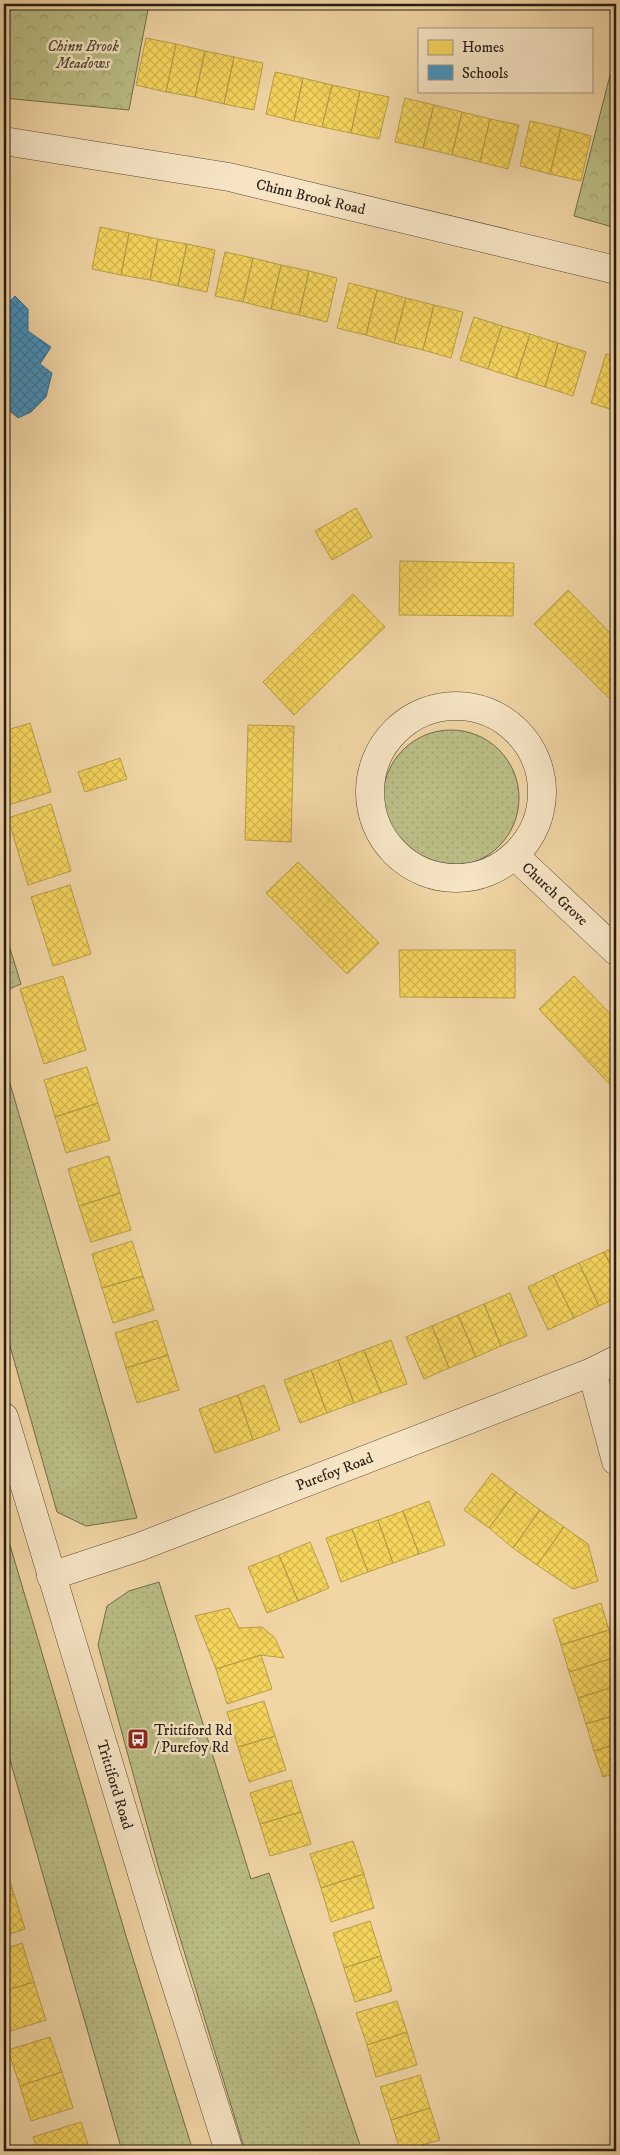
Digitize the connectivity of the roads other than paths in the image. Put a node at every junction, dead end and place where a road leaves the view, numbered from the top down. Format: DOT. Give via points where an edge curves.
graph roads {
  1 [pos="4,141"];
  2 [pos="616,270"];
  3 [pos="515,856"];
  4 [pos="616,951"];
  5 [pos="616,1360"];
  6 [pos="592,1372"];
  7 [pos="4,1417"];
  8 [pos="616,1462"];
  9 [pos="51,1576"];
  10 [pos="229,2151"];
  1 -- 2 [label="street, Chinn Brook Road" via="229,177"];
  3 -- 3 [label="street, Church Grove" via="492,871 465,879 437,877 411,866 389,849 375,824 369,797 372,769 384,744 403,723 429,710 458,706 486,711 512,726 531,749 541,776 542,805 533,833"];
  3 -- 4 [label="street, Church Grove"];
  5 -- 6 [label="street, Purefoy Road"];
  6 -- 8 [label="street"];
  6 -- 9 [label="street, Purefoy Road" via="139,1547"];
  7 -- 9 [label="street, Trittiford Road"];
  9 -- 10 [label="street, Trittiford Road"];
}
